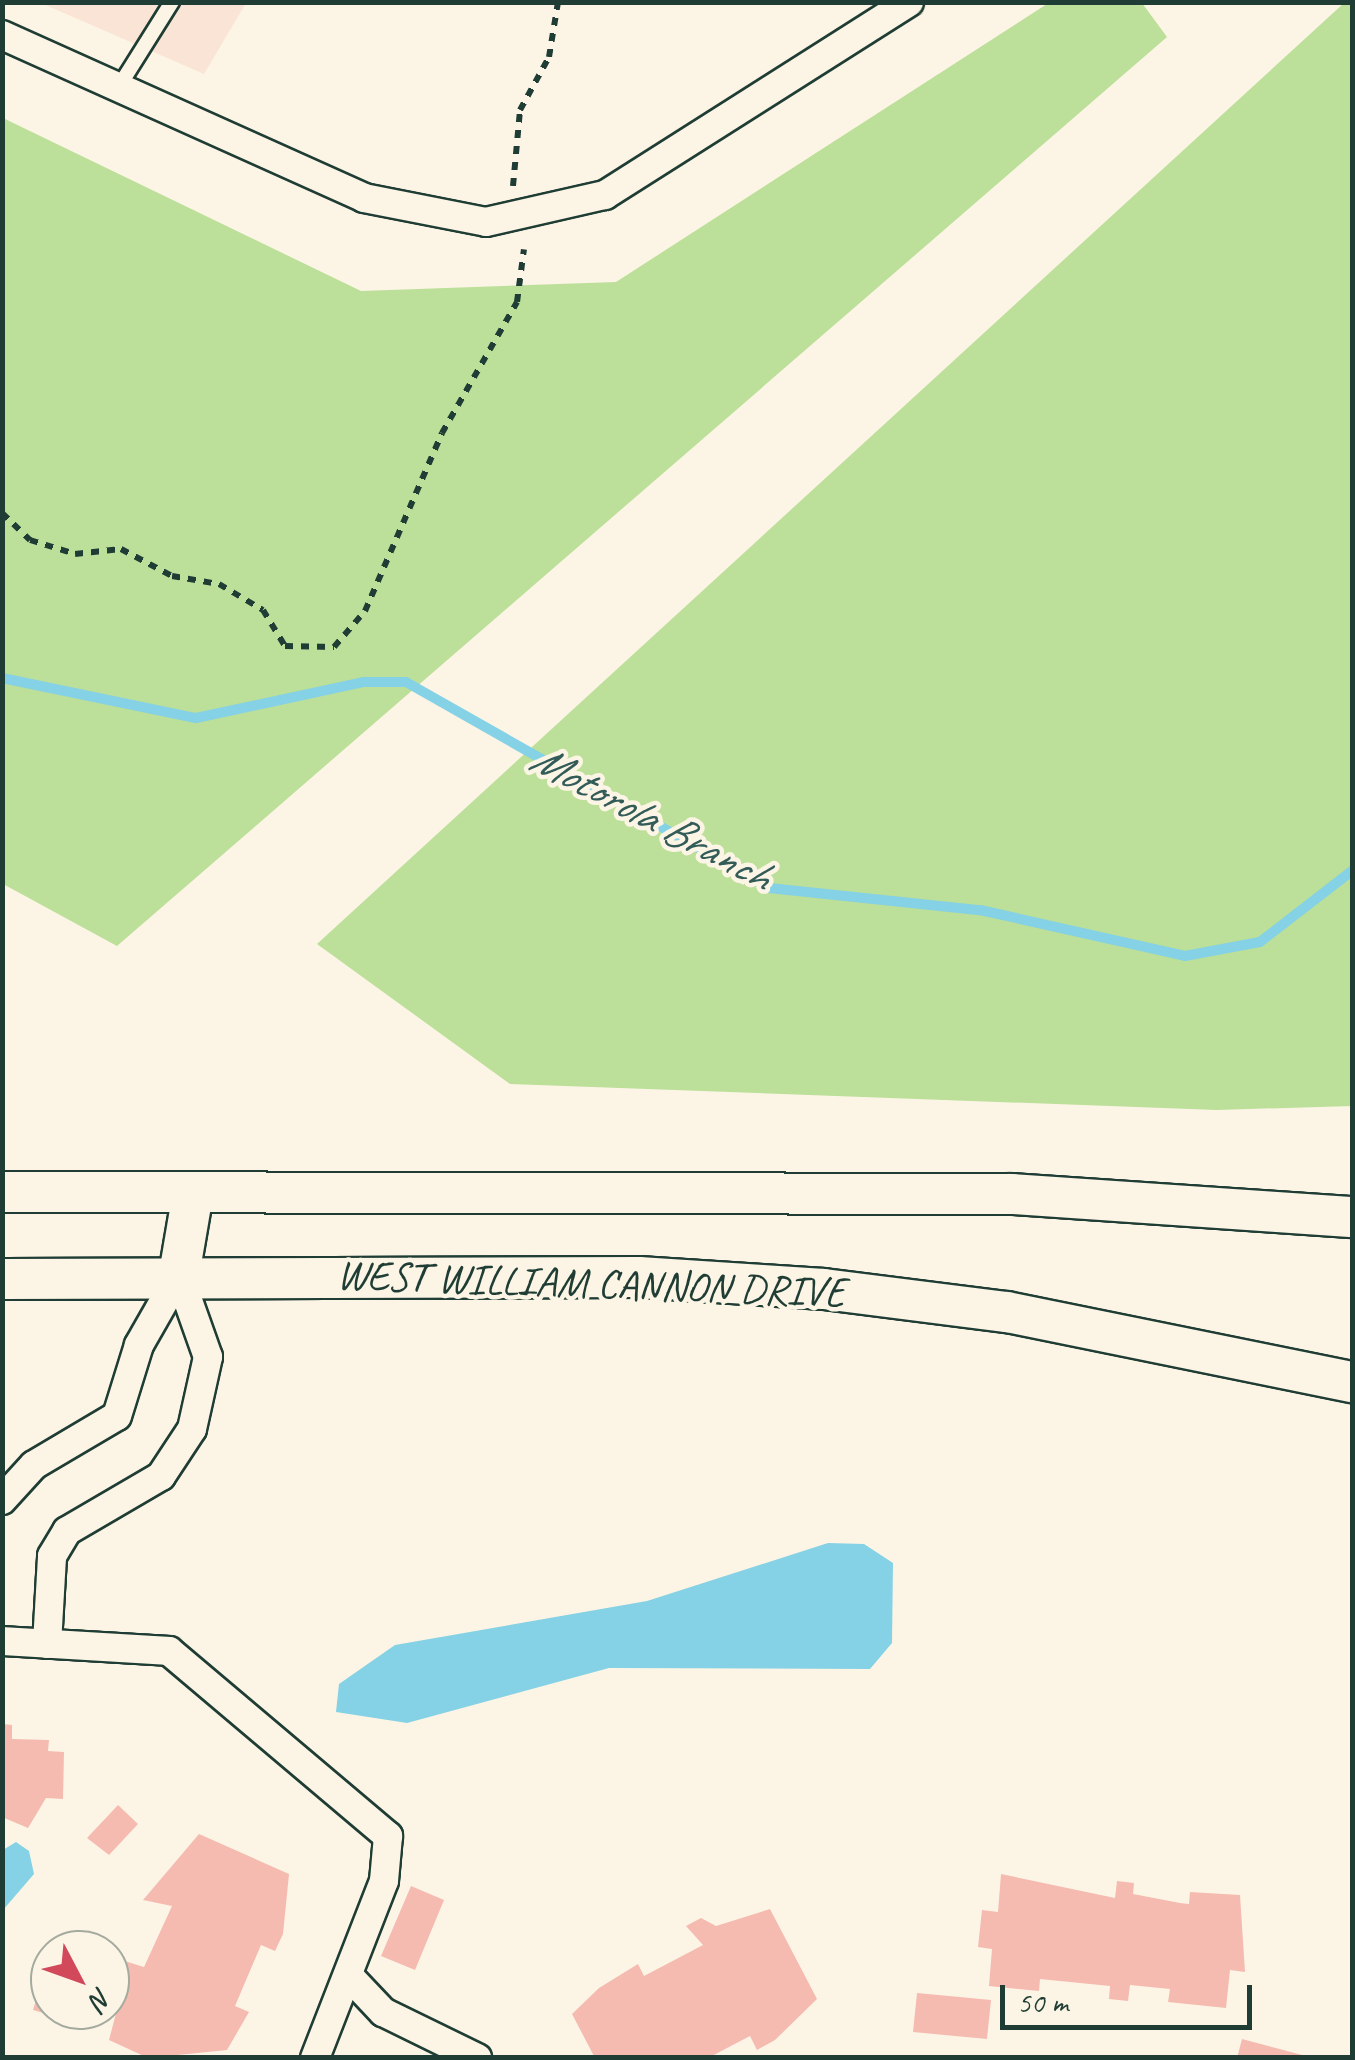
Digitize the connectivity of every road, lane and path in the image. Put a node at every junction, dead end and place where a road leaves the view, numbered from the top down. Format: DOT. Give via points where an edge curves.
graph roads {
  1 [pos="172,2"];
  2 [pos="558,2"];
  3 [pos="908,2"];
  4 [pos="2,35"];
  5 [pos="118,88"];
  6 [pos="513,187"];
  7 [pos="524,249"];
  8 [pos="2,513"];
  9 [pos="2,1192"];
  10 [pos="193,1193"];
  11 [pos="1352,1218"];
  12 [pos="179,1275"];
  13 [pos="2,1279"];
  14 [pos="1352,1382"];
  15 [pos="2,1500"];
  16 [pos="2,1641"];
  17 [pos="47,1644"];
  18 [pos="349,1976"];
  19 [pos="315,2058"];
  20 [pos="477,2058"];
  1 -- 5 [label="lane"];
  2 -- 6 [label="path" via="549,57 520,110"];
  3 -- 5 [label="street" via="605,195 520,219 410,213"];
  4 -- 5 [label="street"];
  7 -- 8 [label="path" via="517,302 442,433 365,611 334,647 285,646 263,610 219,584 172,576 121,549 75,554 30,540"];
  9 -- 10 [label="main road, WEST WILLIAM CANNON DRIVE"];
  10 -- 11 [label="main road, WEST WILLIAM CANNON DRIVE" via="1012,1194"];
  10 -- 12 [label="main road"];
  12 -- 13 [label="main road, WEST WILLIAM CANNON DRIVE"];
  12 -- 14 [label="main road, WEST WILLIAM CANNON DRIVE" via="638,1277 824,1289 1008,1312"];
  12 -- 15 [label="street" via="139,1345 134,1386 117,1416 34,1465"];
  12 -- 17 [label="street" via="208,1357 192,1428 161,1476 67,1531 52,1556"];
  16 -- 17 [label="street"];
  17 -- 18 [label="street" via="169,1650 388,1836 384,1881"];
  18 -- 19 [label="street"];
  18 -- 20 [label="street" via="382,2012"];
}
